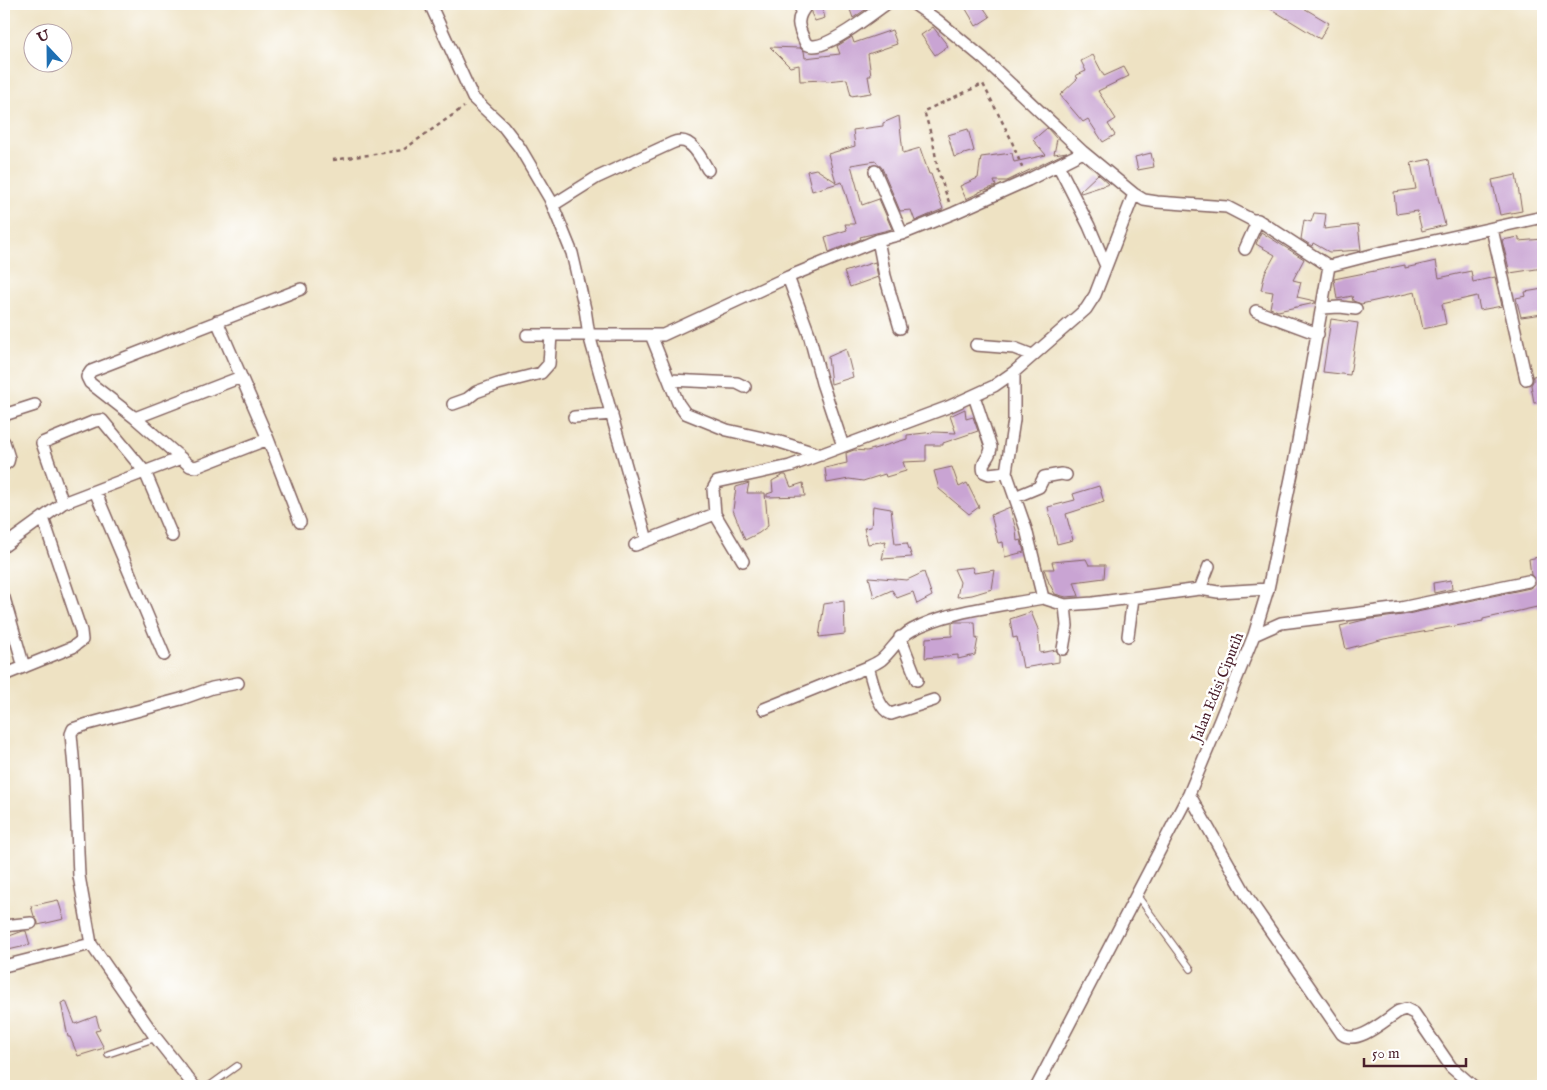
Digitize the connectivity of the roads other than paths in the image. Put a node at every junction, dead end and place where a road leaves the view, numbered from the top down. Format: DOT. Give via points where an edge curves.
graph roads {
  1 [pos="430,4"];
  2 [pos="808,4"];
  3 [pos="886,4"];
  4 [pos="914,4"];
  5 [pos="1083,152"];
  6 [pos="1058,165"];
  7 [pos="708,170"];
  8 [pos="875,171"];
  9 [pos="1134,194"];
  10 [pos="553,205"];
  11 [pos="1543,217"];
  12 [pos="1258,220"];
  13 [pos="1492,229"];
  14 [pos="902,234"];
  15 [pos="878,240"];
  16 [pos="1245,249"];
  17 [pos="1106,266"];
  18 [pos="1329,266"];
  19 [pos="788,277"];
  20 [pos="301,289"];
  21 [pos="1322,308"];
  22 [pos="1356,309"];
  23 [pos="1256,311"];
  24 [pos="217,321"];
  25 [pos="900,328"];
  26 [pos="1318,334"];
  27 [pos="527,335"];
  28 [pos="551,335"];
  29 [pos="589,335"];
  30 [pos="651,335"];
  31 [pos="976,345"];
  32 [pos="1032,355"];
  33 [pos="1014,372"];
  34 [pos="241,377"];
  35 [pos="1526,379"];
  36 [pos="669,380"];
  37 [pos="745,387"];
  38 [pos="974,396"];
  39 [pos="453,404"];
  40 [pos="35,405"];
  41 [pos="612,414"];
  42 [pos="4,415"];
  43 [pos="574,417"];
  44 [pos="135,418"];
  45 [pos="268,440"];
  46 [pos="4,442"];
  47 [pos="843,446"];
  48 [pos="821,455"];
  49 [pos="181,458"];
  50 [pos="4,465"];
  51 [pos="145,472"];
  52 [pos="1006,472"];
  53 [pos="1066,475"];
  54 [pos="95,491"];
  55 [pos="1014,497"];
  56 [pos="63,503"];
  57 [pos="715,514"];
  58 [pos="42,518"];
  59 [pos="300,522"];
  60 [pos="172,536"];
  61 [pos="647,540"];
  62 [pos="635,545"];
  63 [pos="4,546"];
  64 [pos="743,561"];
  65 [pos="1209,566"];
  66 [pos="1528,581"];
  67 [pos="1200,589"];
  68 [pos="1268,589"];
  69 [pos="4,598"];
  70 [pos="1043,598"];
  71 [pos="1133,598"];
  72 [pos="1065,606"];
  73 [pos="1254,635"];
  74 [pos="1128,636"];
  75 [pos="900,637"];
  76 [pos="1063,649"];
  77 [pos="164,655"];
  78 [pos="24,667"];
  79 [pos="868,668"];
  80 [pos="4,676"];
  81 [pos="917,680"];
  82 [pos="238,683"];
  83 [pos="934,700"];
  84 [pos="764,709"];
  85 [pos="1189,794"];
  86 [pos="1136,894"];
  87 [pos="31,922"];
  88 [pos="4,926"];
  89 [pos="91,944"];
  90 [pos="4,966"];
  91 [pos="1191,969"];
  92 [pos="156,1038"];
  93 [pos="108,1054"];
  94 [pos="238,1066"];
  95 [pos="194,1086"];
  96 [pos="209,1086"];
  97 [pos="1037,1086"];
  98 [pos="1473,1086"];
  1 -- 10 [label="street" via="473,98 503,126 520,148"];
  2 -- 3 [label="street" via="799,17 798,27 806,44 815,46 831,40"];
  4 -- 5 [label="street" via="984,59"];
  5 -- 6 [label="street"];
  5 -- 9 [label="street"];
  6 -- 14 [label="street"];
  6 -- 17 [label="street"];
  7 -- 10 [label="street" via="689,144 681,140 596,178"];
  8 -- 14 [label="street"];
  9 -- 12 [label="street" via="1157,202 1227,206"];
  9 -- 17 [label="street"];
  10 -- 29 [label="street" via="572,253"];
  11 -- 13 [label="street"];
  12 -- 16 [label="street"];
  12 -- 18 [label="street"];
  13 -- 18 [label="street"];
  13 -- 35 [label="street"];
  14 -- 15 [label="street"];
  15 -- 19 [label="street"];
  15 -- 25 [label="street"];
  17 -- 32 [label="street" via="1095,296 1086,308"];
  18 -- 21 [label="street, Jalan Edisi Ciputih"];
  19 -- 30 [label="street" via="663,335"];
  19 -- 47 [label="street"];
  20 -- 24 [label="street"];
  21 -- 22 [label="street" via="1340,306"];
  21 -- 26 [label="street, Jalan Edisi Ciputih"];
  23 -- 26 [label="street"];
  24 -- 34 [label="street"];
  24 -- 44 [label="street" via="91,371 87,377 90,383"];
  26 -- 68 [label="street, Jalan Edisi Ciputih"];
  27 -- 28 [label="street"];
  28 -- 29 [label="street"];
  28 -- 39 [label="street" via="549,364 542,373 498,384"];
  29 -- 30 [label="street"];
  29 -- 41 [label="street"];
  30 -- 36 [label="street"];
  31 -- 32 [label="street" via="1014,348"];
  32 -- 33 [label="street"];
  33 -- 38 [label="street"];
  33 -- 52 [label="street" via="1014,420"];
  34 -- 44 [label="street"];
  34 -- 45 [label="street"];
  36 -- 37 [label="street" via="737,383"];
  36 -- 48 [label="street" via="685,412 728,430"];
  38 -- 47 [label="street"];
  38 -- 52 [label="street" via="991,447 982,466 984,472"];
  40 -- 42 [label="street"];
  41 -- 43 [label="street"];
  41 -- 61 [label="street"];
  44 -- 49 [label="street"];
  45 -- 49 [label="street" via="196,466 190,466"];
  45 -- 59 [label="street"];
  46 -- 50 [label="street" via="9,458"];
  47 -- 48 [label="street"];
  48 -- 57 [label="street" via="790,466 716,482 713,489"];
  49 -- 51 [label="street"];
  51 -- 54 [label="street"];
  51 -- 56 [label="street" via="109,427 102,420 95,421 42,443"];
  51 -- 60 [label="street"];
  52 -- 55 [label="street"];
  53 -- 55 [label="street" via="1044,477 1039,487"];
  54 -- 56 [label="street"];
  54 -- 77 [label="street"];
  55 -- 70 [label="street"];
  56 -- 58 [label="street"];
  57 -- 61 [label="street"];
  57 -- 64 [label="street"];
  58 -- 63 [label="street"];
  58 -- 78 [label="street" via="82,640 73,648"];
  61 -- 62 [label="street"];
  65 -- 67 [label="street"];
  66 -- 73 [label="street" via="1401,608 1281,623"];
  67 -- 68 [label="street" via="1218,592"];
  67 -- 71 [label="street"];
  68 -- 73 [label="street, Jalan Edisi Ciputih"];
  69 -- 78 [label="street"];
  70 -- 72 [label="street"];
  70 -- 75 [label="street" via="933,620"];
  71 -- 72 [label="street"];
  71 -- 74 [label="street"];
  72 -- 76 [label="street" via="1067,626"];
  73 -- 85 [label="street, Jalan Edisi Ciputih"];
  75 -- 79 [label="street" via="881,660"];
  75 -- 81 [label="street"];
  78 -- 80 [label="street"];
  79 -- 83 [label="street" via="885,712 891,714"];
  79 -- 84 [label="street"];
  82 -- 89 [label="street" via="72,730 79,876"];
  85 -- 86 [label="street, Jalan Edisi Ciputih"];
  85 -- 98 [label="street" via="1248,898 1342,1034 1359,1037 1399,1011 1414,1013 1451,1067"];
  86 -- 91 [label="lane"];
  86 -- 97 [label="street, Jalan Edisi Ciputih"];
  87 -- 88 [label="street"];
  89 -- 90 [label="street"];
  89 -- 92 [label="street"];
  92 -- 93 [label="lane"];
  92 -- 95 [label="street"];
  94 -- 96 [label="lane"];
}
